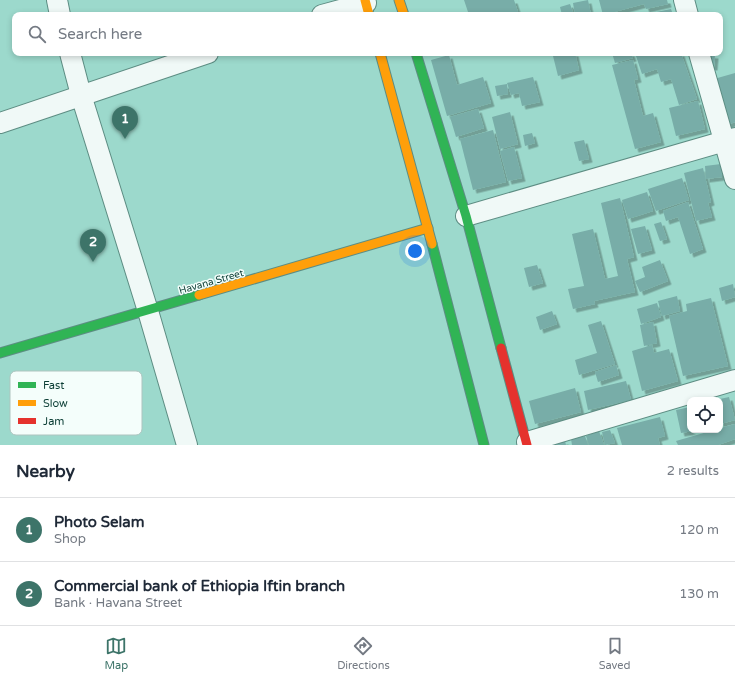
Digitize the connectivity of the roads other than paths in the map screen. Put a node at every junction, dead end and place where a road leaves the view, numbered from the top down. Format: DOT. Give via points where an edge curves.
graph roads {
  1 [pos="57,0"];
  2 [pos="399,0"];
  3 [pos="684,0"];
  4 [pos="367,6"];
  5 [pos="59,12"];
  6 [pos="337,12"];
  7 [pos="403,12"];
  8 [pos="687,12"];
  9 [pos="71,56"];
  10 [pos="199,56"];
  11 [pos="381,56"];
  12 [pos="417,56"];
  13 [pos="700,56"];
  14 [pos="81,95"];
  15 [pos="0,123"];
  16 [pos="729,140"];
  17 [pos="735,179"];
  18 [pos="466,216"];
  19 [pos="428,228"];
  20 [pos="148,311"];
  21 [pos="0,353"];
  22 [pos="735,380"];
  23 [pos="527,444"];
  24 [pos="187,445"];
  25 [pos="484,445"];
  1 -- 5 [label="street"];
  2 -- 7 [label="main road"];
  3 -- 8 [label="street"];
  4 -- 6 [label="street"];
  9 -- 14 [label="street"];
  10 -- 14 [label="street"];
  11 -- 19 [label="main road"];
  12 -- 18 [label="main road"];
  13 -- 16 [label="street"];
  14 -- 15 [label="street"];
  14 -- 20 [label="street"];
  16 -- 17 [label="street"];
  16 -- 18 [label="street"];
  18 -- 23 [label="main road"];
  19 -- 20 [label="main road, Havana Street"];
  19 -- 25 [label="main road"];
  20 -- 21 [label="main road, Havana Street"];
  20 -- 24 [label="street"];
  22 -- 23 [label="street"];
}
